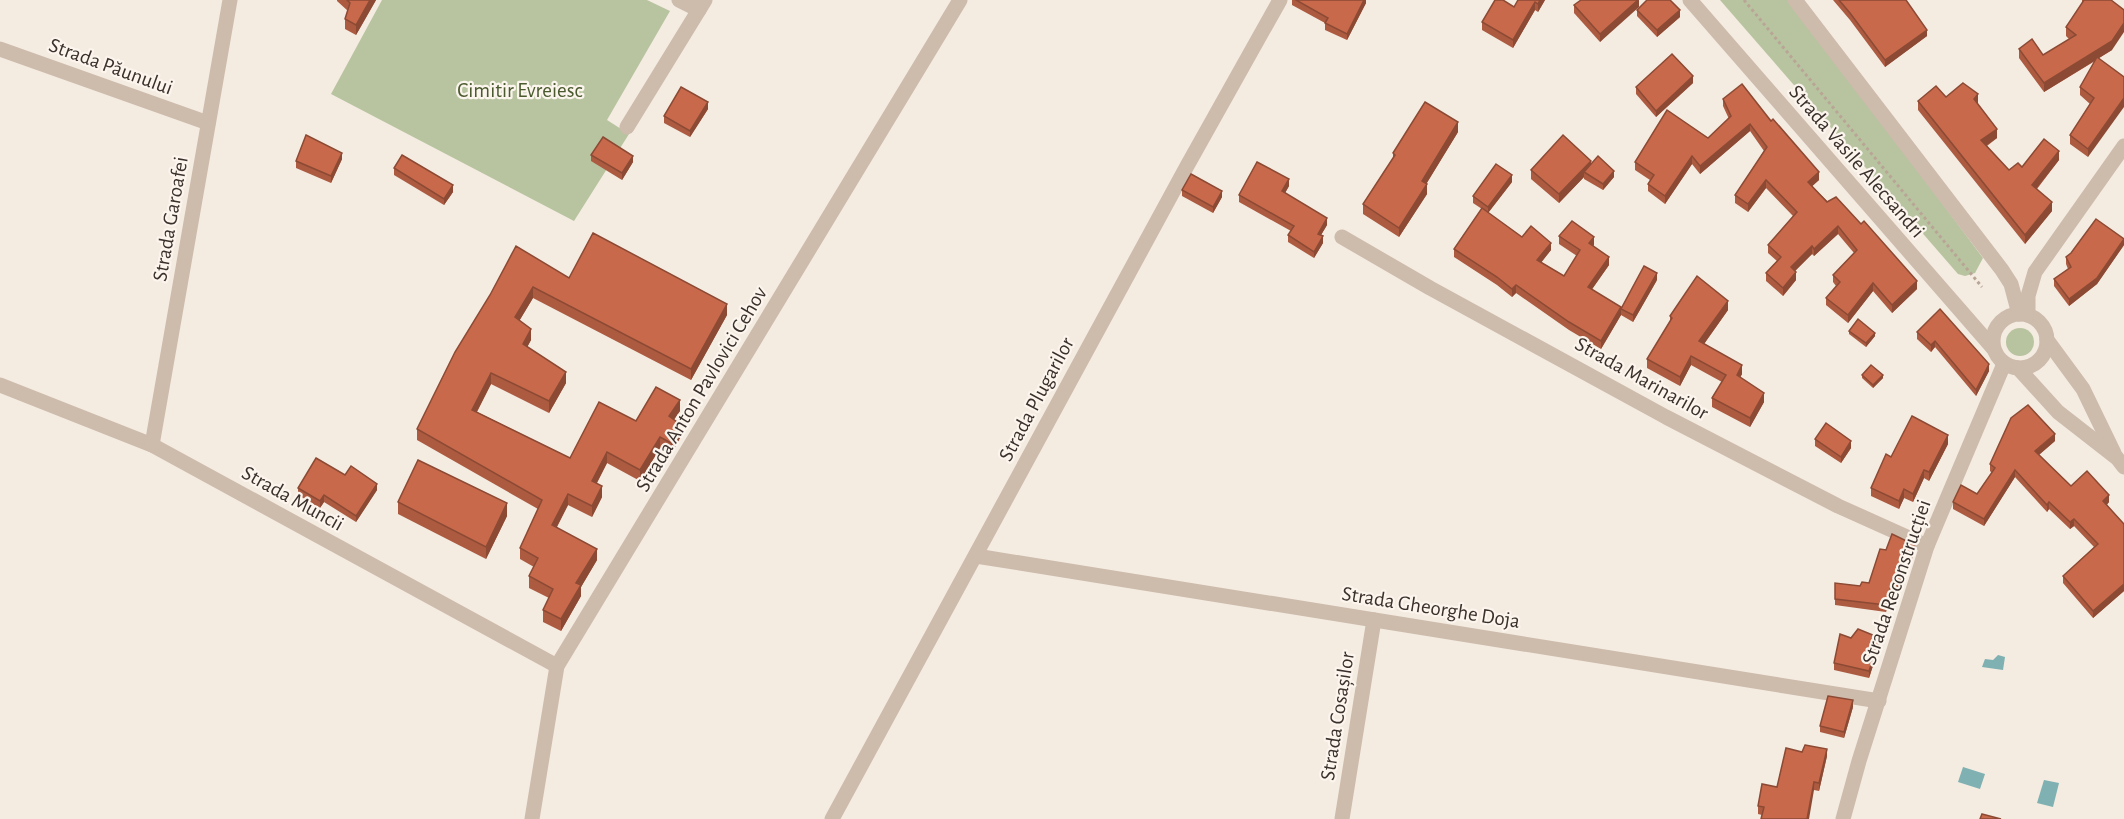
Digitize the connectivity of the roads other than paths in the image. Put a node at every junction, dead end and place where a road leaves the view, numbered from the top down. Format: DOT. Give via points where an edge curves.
graph roads {
  1 [pos="231,0"];
  2 [pos="679,0"];
  3 [pos="960,0"];
  4 [pos="1280,0"];
  5 [pos="1690,0"];
  6 [pos="1795,0"];
  7 [pos="702,5"];
  8 [pos="0,49"];
  9 [pos="208,123"];
  10 [pos="627,127"];
  11 [pos="2124,146"];
  12 [pos="1342,237"];
  13 [pos="2024,314"];
  14 [pos="2047,340"];
  15 [pos="1994,348"];
  16 [pos="2011,366"];
  17 [pos="0,385"];
  18 [pos="152,445"];
  19 [pos="2121,463"];
  20 [pos="1927,546"];
  21 [pos="976,556"];
  22 [pos="1374,620"];
  23 [pos="557,666"];
  24 [pos="1879,701"];
  25 [pos="532,819"];
  26 [pos="832,819"];
  27 [pos="1342,819"];
  28 [pos="1843,819"];
  1 -- 9 [label="street, Strada Garoafei"];
  2 -- 7 [label="street"];
  3 -- 23 [label="street, Strada Anton Pavlovici Cehov"];
  4 -- 21 [label="street, Strada Plugarilor"];
  5 -- 15 [label="street, Strada Vasile Alecsandri"];
  6 -- 13 [label="street, Strada Vasile Alecsandri" via="2002,270"];
  7 -- 10 [label="street"];
  8 -- 9 [label="street, Strada Păunului"];
  9 -- 18 [label="street, Strada Garoafei"];
  11 -- 13 [label="street" via="2035,272"];
  12 -- 20 [label="street, Strada Marinarilor" via="1666,417 1838,506"];
  13 -- 14 [label="street" via="2042,324"];
  13 -- 15 [label="street" via="2004,319 1998,325"];
  14 -- 16 [label="street" via="2042,357 2027,368"];
  14 -- 19 [label="street" via="2083,389"];
  15 -- 16 [label="street"];
  16 -- 19 [label="street" via="2058,412"];
  16 -- 20 [label="street, Strada Reconstrucției"];
  17 -- 18 [label="street, Strada Muncii"];
  18 -- 23 [label="street, Strada Muncii"];
  20 -- 24 [label="street, Strada Reconstrucției"];
  21 -- 22 [label="street, Strada Gheorghe Doja"];
  21 -- 26 [label="street, Strada Plugarilor"];
  22 -- 24 [label="street, Strada Gheorghe Doja"];
  22 -- 27 [label="street, Strada Cosașilor"];
  23 -- 25 [label="street, Strada Anton Pavlovici Cehov"];
  24 -- 28 [label="street, Strada Reconstrucției"];
}
